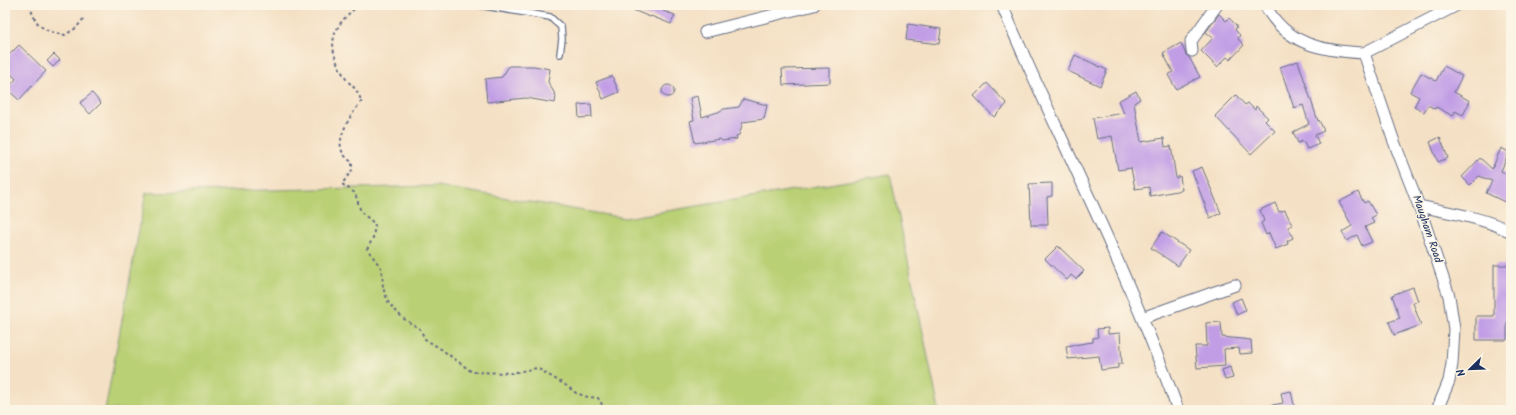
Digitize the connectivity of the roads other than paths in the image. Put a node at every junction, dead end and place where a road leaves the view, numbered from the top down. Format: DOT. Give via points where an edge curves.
graph roads {
  1 [pos="479,5"];
  2 [pos="814,5"];
  3 [pos="1002,5"];
  4 [pos="1217,5"];
  5 [pos="1266,5"];
  6 [pos="1457,5"];
  7 [pos="705,32"];
  8 [pos="1192,50"];
  9 [pos="1364,53"];
  10 [pos="560,54"];
  11 [pos="1419,206"];
  12 [pos="1511,232"];
  13 [pos="1235,285"];
  14 [pos="1142,318"];
  15 [pos="1178,410"];
  16 [pos="1437,410"];
  1 -- 10 [label="lane" via="550,17 561,27"];
  2 -- 7 [label="street"];
  3 -- 14 [label="street"];
  4 -- 8 [label="street" via="1191,41"];
  5 -- 9 [label="street" via="1276,22 1302,42 1330,51"];
  6 -- 9 [label="street"];
  9 -- 11 [label="street, Maugham Road"];
  11 -- 12 [label="street" via="1498,225"];
  11 -- 16 [label="street, Maugham Road" via="1453,314 1452,364 1449,381"];
  13 -- 14 [label="street"];
  14 -- 15 [label="street"];
}
